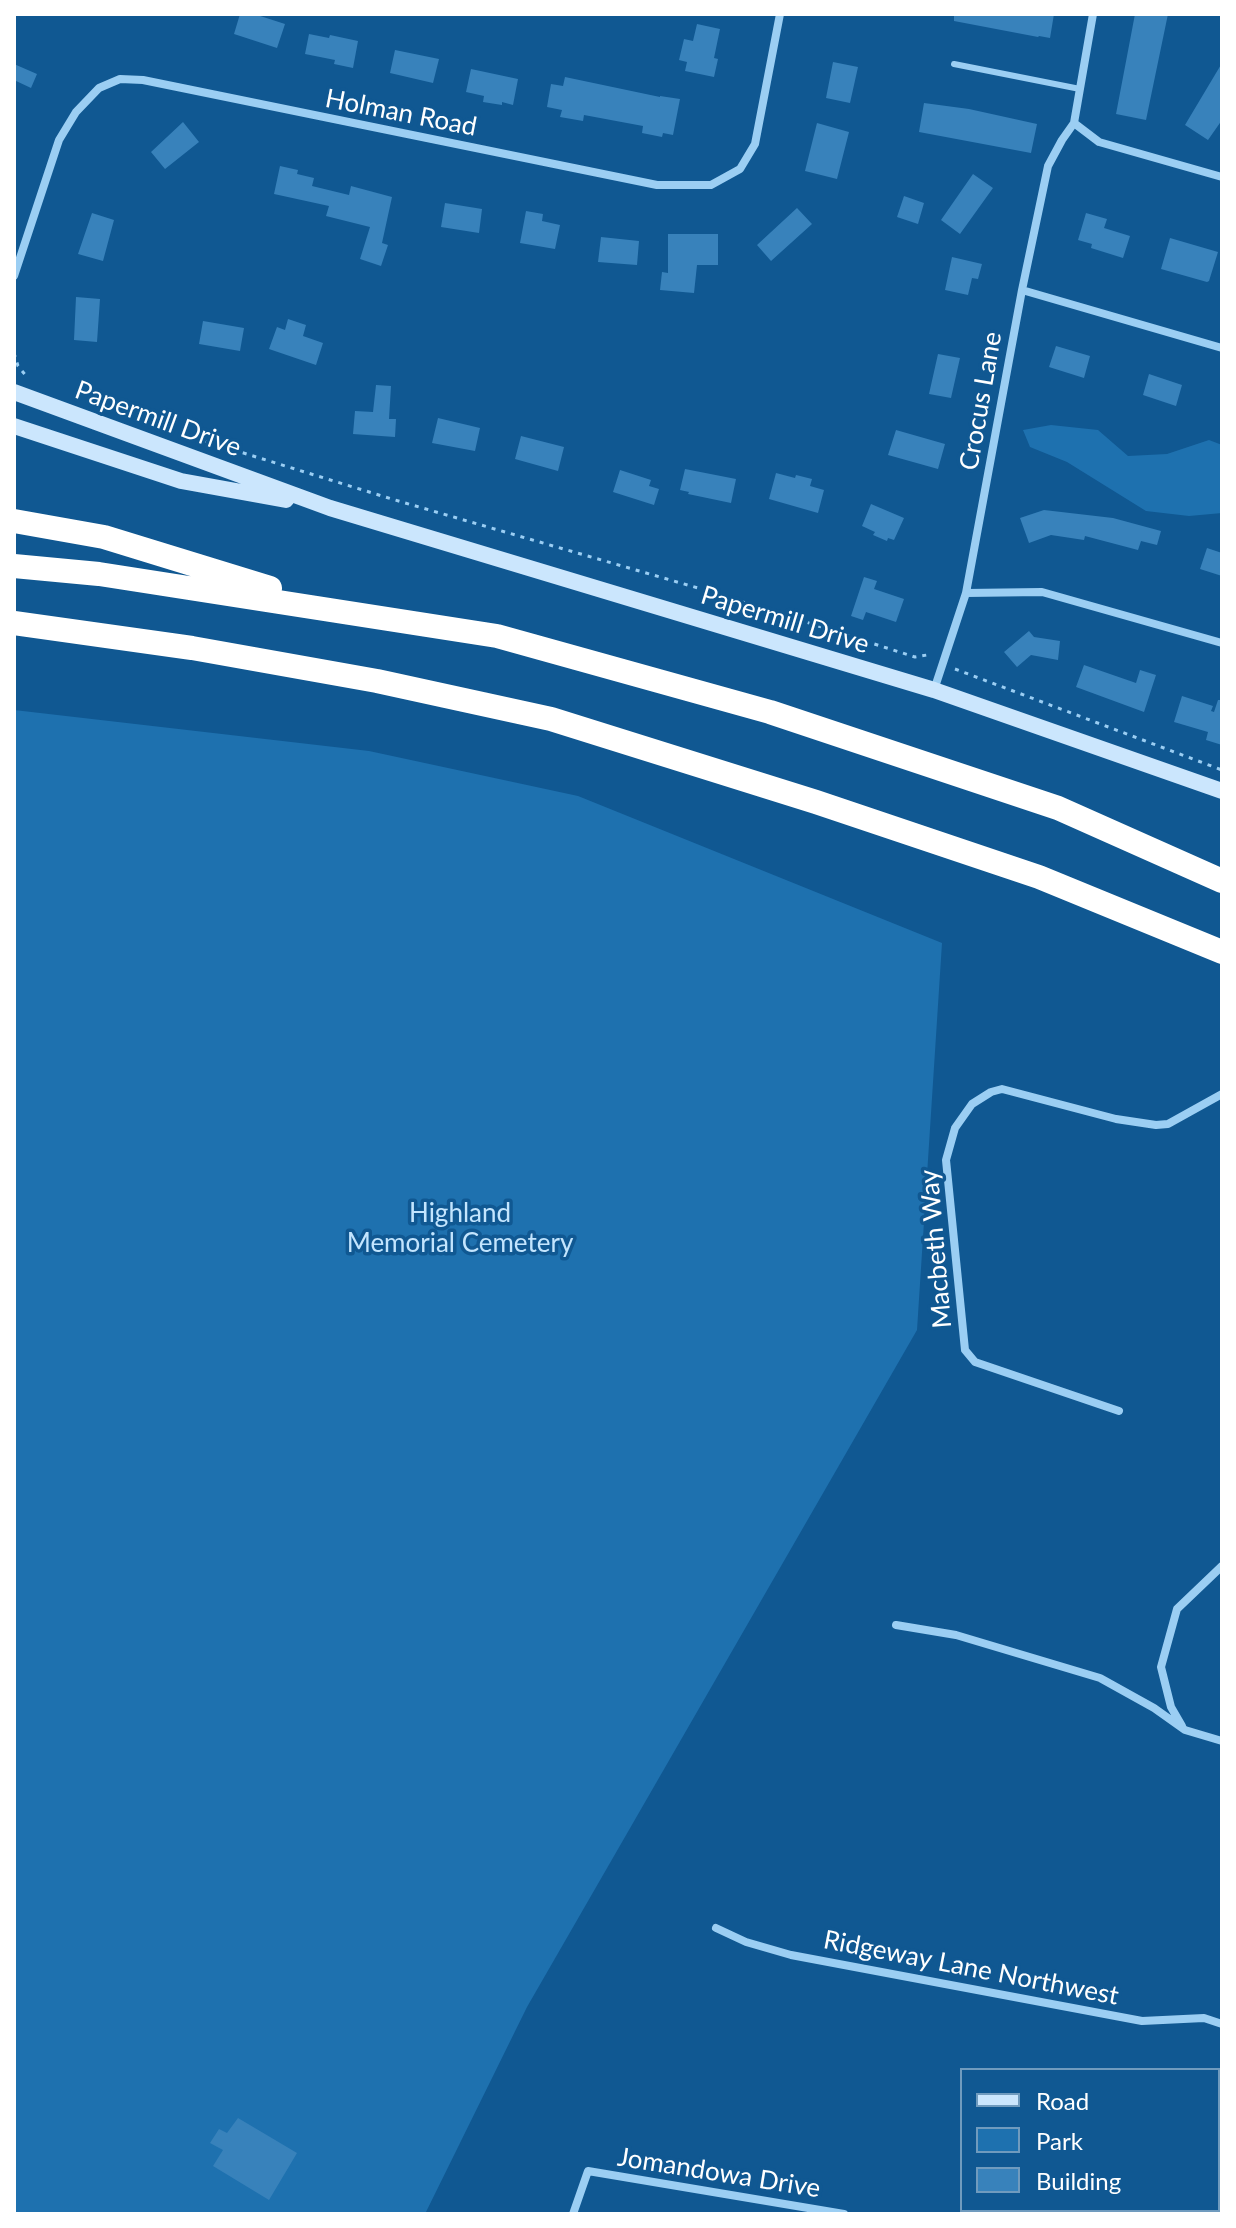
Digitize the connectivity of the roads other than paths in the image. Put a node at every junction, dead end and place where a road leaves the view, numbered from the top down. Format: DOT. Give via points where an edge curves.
graph roads {
  1 [pos="780,14"];
  2 [pos="1093,14"];
  3 [pos="954,64"];
  4 [pos="1080,89"];
  5 [pos="1074,123"];
  6 [pos="1222,177"];
  7 [pos="14,276"];
  8 [pos="1022,290"];
  9 [pos="1222,348"];
  10 [pos="14,392"];
  11 [pos="14,426"];
  12 [pos="330,508"];
  13 [pos="14,521"];
  14 [pos="14,566"];
  15 [pos="966,593"];
  16 [pos="353,614"];
  17 [pos="14,623"];
  18 [pos="1222,643"];
  19 [pos="934,690"];
  20 [pos="1222,791"];
  21 [pos="1222,881"];
  22 [pos="1222,952"];
  23 [pos="1222,1094"];
  24 [pos="1119,1411"];
  25 [pos="1222,1566"];
  26 [pos="896,1625"];
  27 [pos="1185,1730"];
  28 [pos="1222,1741"];
  29 [pos="716,1928"];
  30 [pos="1222,2024"];
  31 [pos="573,2214"];
  32 [pos="844,2214"];
  1 -- 7 [label="street, Holman Road" via="755,144 740,169 711,185 657,185 120,79 99,88 59,140"];
  2 -- 4 [label="street, Crocus Lane"];
  3 -- 4 [label="lane"];
  4 -- 5 [label="street, Crocus Lane"];
  5 -- 6 [label="street" via="1099,142"];
  5 -- 8 [label="street, Crocus Lane" via="1048,166"];
  8 -- 9 [label="street"];
  8 -- 15 [label="street, Crocus Lane"];
  10 -- 12 [label="main road, Papermill Drive"];
  11 -- 12 [label="main road, Papermill Drive" via="181,481"];
  12 -- 19 [label="main road, Papermill Drive"];
  13 -- 16 [label="highway" via="104,537"];
  14 -- 16 [label="highway"];
  15 -- 18 [label="street" via="1042,592"];
  15 -- 19 [label="street, Crocus Lane"];
  16 -- 21 [label="highway" via="497,636 770,712 1058,808"];
  17 -- 22 [label="highway" via="361,678 551,719 1039,877"];
  19 -- 20 [label="main road, Papermill Drive"];
  23 -- 24 [label="street, Macbeth Way" via="1168,1124 1156,1125 1002,1089 972,1104 955,1128 946,1160 965,1350 975,1362"];
  25 -- 27 [label="street" via="1177,1609 1161,1667 1171,1707"];
  26 -- 27 [label="street" via="956,1635 1100,1678"];
  27 -- 28 [label="street"];
  29 -- 30 [label="street, Ridgeway Lane Northwest" via="806,1958 1142,2021 1204,2018"];
  31 -- 32 [label="street, Jomandowa Drive" via="588,2171"];
}
